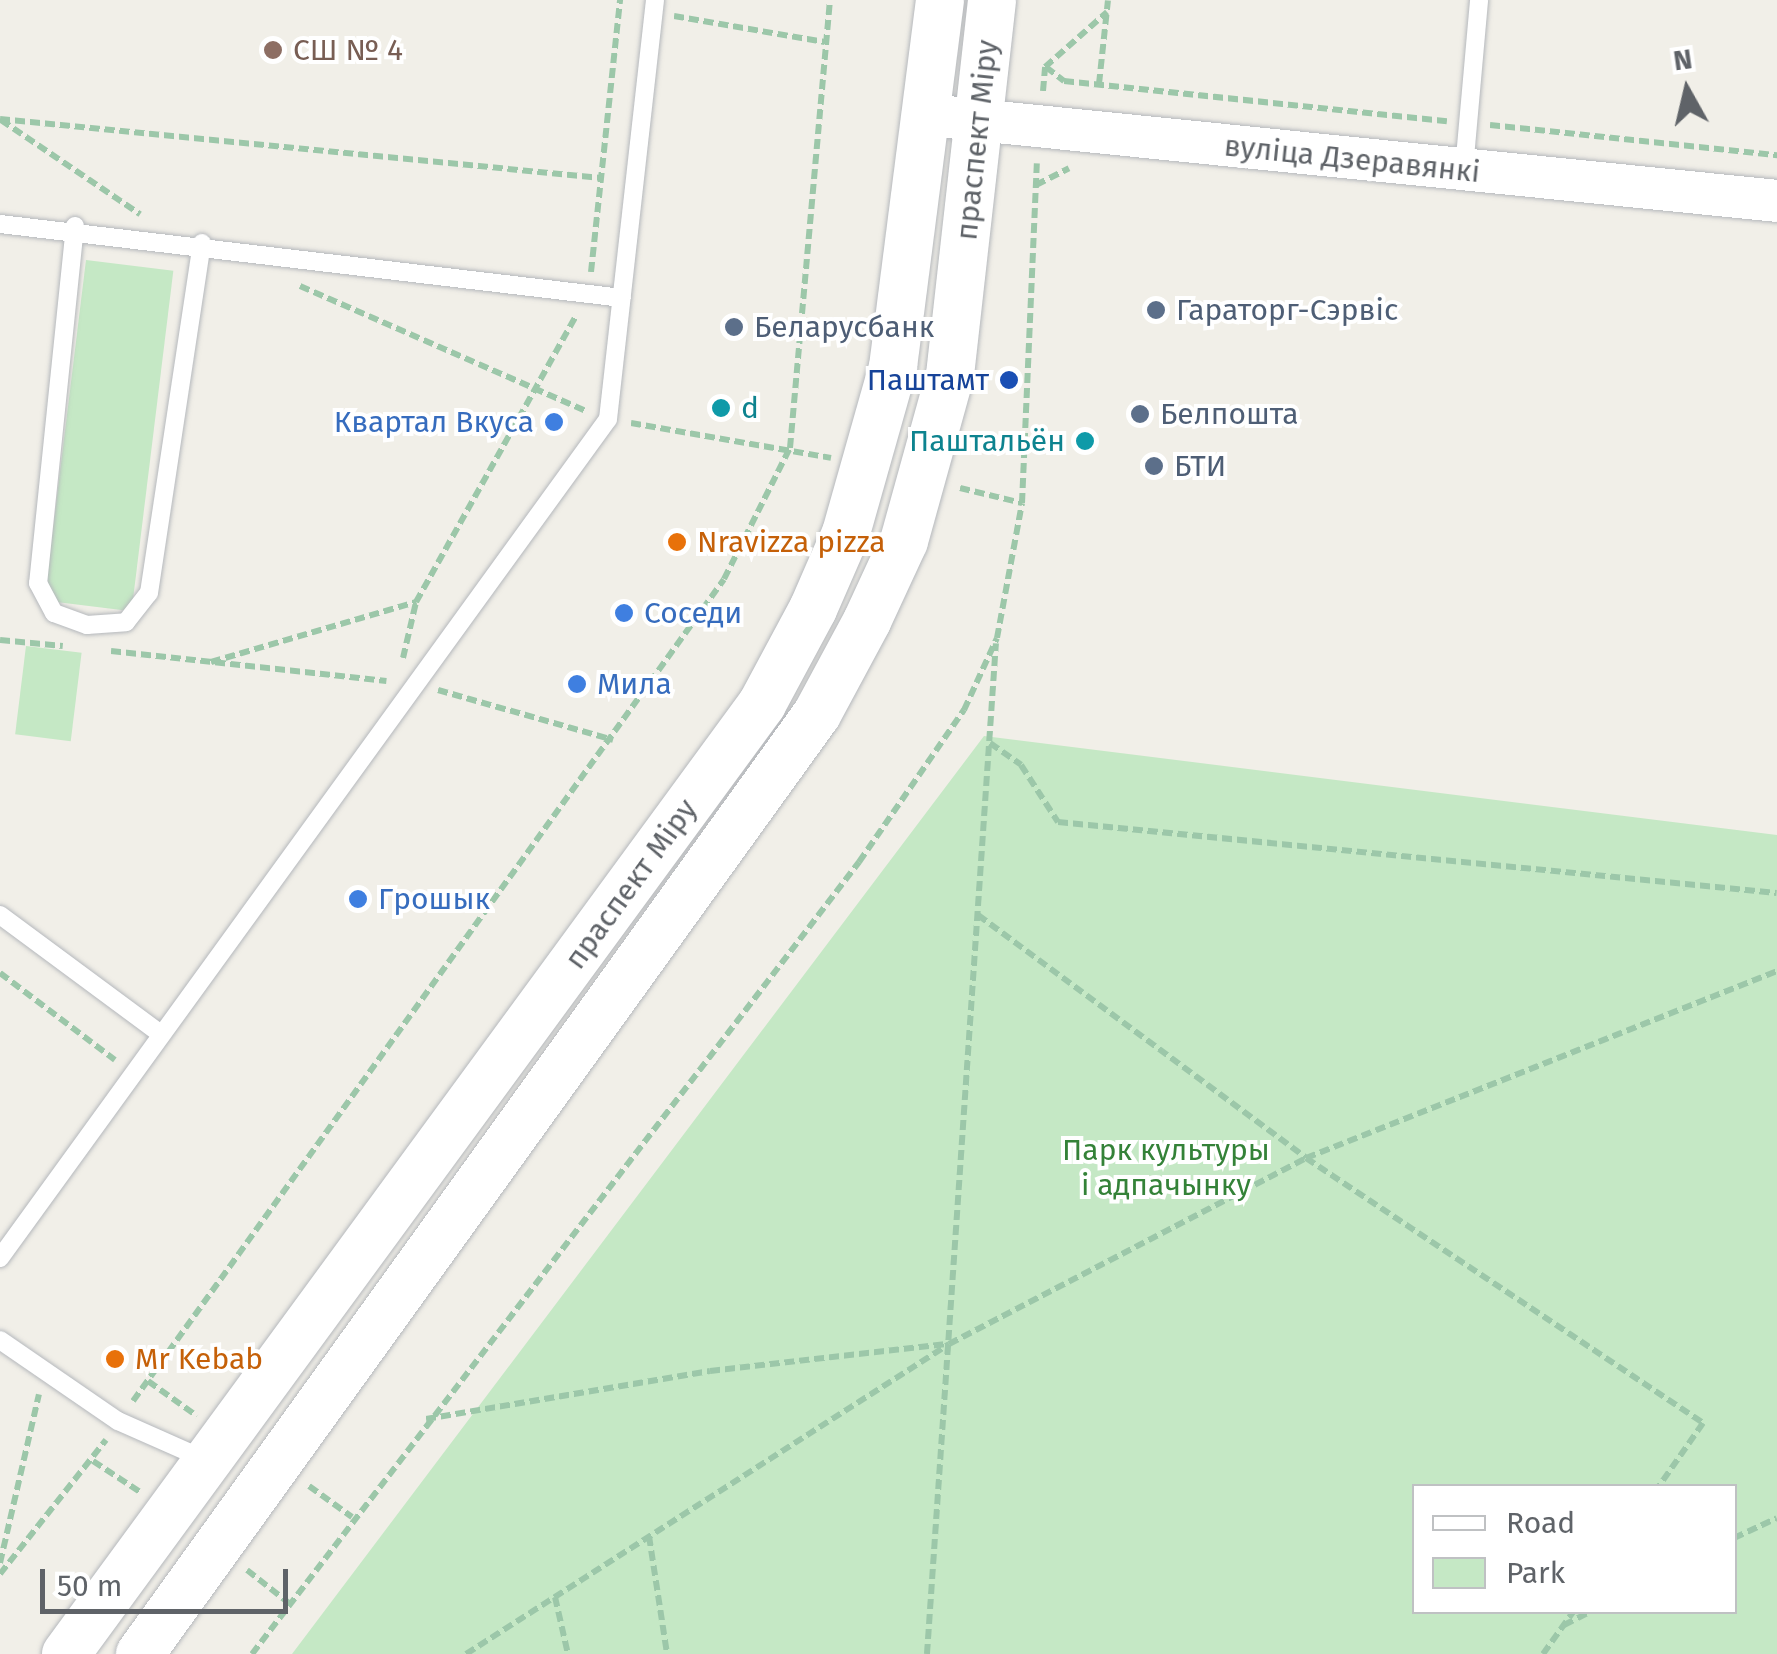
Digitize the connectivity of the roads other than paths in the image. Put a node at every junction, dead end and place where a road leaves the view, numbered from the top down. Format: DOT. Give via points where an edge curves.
graph roads {
  1 [pos="940,0"];
  2 [pos="992,0"];
  3 [pos="1479,0"];
  4 [pos="654,6"];
  5 [pos="928,116"];
  6 [pos="980,122"];
  7 [pos="1464,170"];
  8 [pos="1777,201"];
  9 [pos="0,224"];
  10 [pos="75,226"];
  11 [pos="202,243"];
  12 [pos="622,298"];
  13 [pos="0,915"];
  14 [pos="161,1034"];
  15 [pos="0,1258"];
  16 [pos="0,1340"];
  17 [pos="208,1462"];
  18 [pos="259,1489"];
  19 [pos="66,1654"];
  20 [pos="140,1654"];
  1 -- 5 [label="main road, праспект Міру"];
  2 -- 6 [label="main road, праспект Міру"];
  3 -- 7 [label="lane"];
  4 -- 12 [label="lane"];
  5 -- 6 [label="street, вуліца Дзеравянкі"];
  5 -- 17 [label="main road, праспект Міру" via="893,367 846,533 762,704"];
  6 -- 7 [label="street, вуліца Дзеравянкі"];
  6 -- 18 [label="main road, праспект Міру" via="950,375 904,541 867,621 817,714"];
  7 -- 8 [label="street, вуліца Дзеравянкі"];
  9 -- 10 [label="lane"];
  10 -- 11 [label="lane"];
  10 -- 11 [label="lane" via="38,583 54,614 87,625 126,622 149,594"];
  11 -- 12 [label="lane"];
  12 -- 14 [label="lane" via="608,419"];
  13 -- 14 [label="lane"];
  14 -- 15 [label="lane"];
  16 -- 17 [label="lane" via="118,1422"];
  17 -- 18 [label="main road"];
  17 -- 19 [label="main road, праспект Міру"];
  18 -- 20 [label="main road, праспект Міру"];
}
